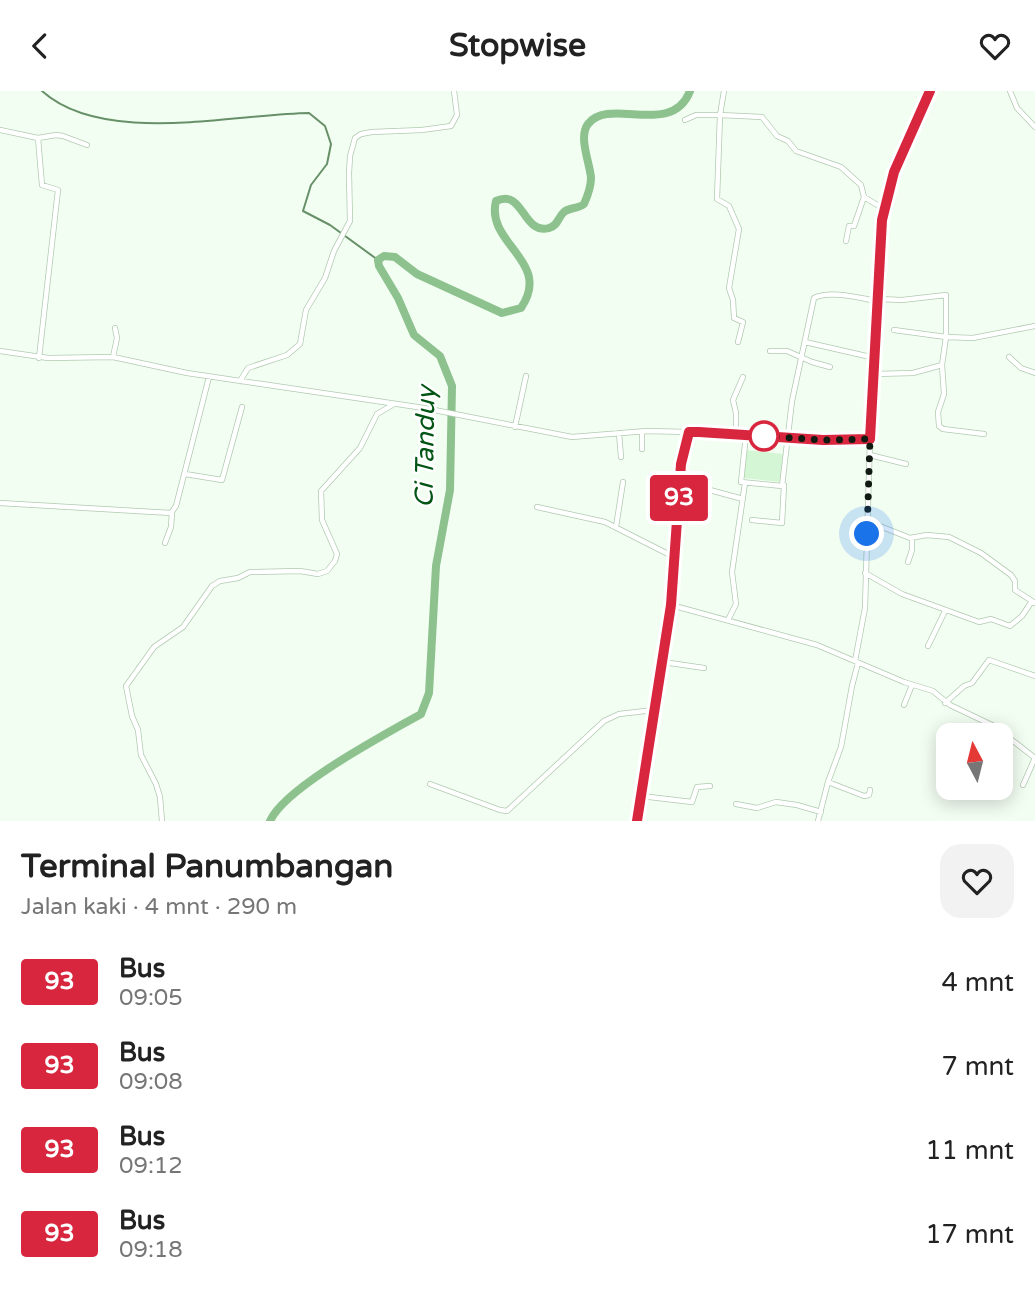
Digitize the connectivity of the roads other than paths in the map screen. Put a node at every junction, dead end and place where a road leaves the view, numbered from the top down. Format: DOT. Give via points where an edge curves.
graph roads {
  1 [pos="454,91"];
  2 [pos="724,91"];
  3 [pos="930,91"];
  4 [pos="1010,91"];
  5 [pos="720,115"];
  6 [pos="685,120"];
  7 [pos="1035,127"];
  8 [pos="0,130"];
  9 [pos="38,138"];
  10 [pos="87,145"];
  11 [pos="864,197"];
  12 [pos="884,209"];
  13 [pos="846,241"];
  14 [pos="877,300"];
  15 [pos="1035,326"];
  16 [pos="115,328"];
  17 [pos="894,330"];
  18 [pos="946,337"];
  19 [pos="738,342"];
  20 [pos="805,342"];
  21 [pos="0,351"];
  22 [pos="770,351"];
  23 [pos="113,357"];
  24 [pos="1009,357"];
  25 [pos="39,358"];
  26 [pos="801,358"];
  27 [pos="875,358"];
  28 [pos="942,364"];
  29 [pos="830,367"];
  30 [pos="1035,373"];
  31 [pos="874,374"];
  32 [pos="526,376"];
  33 [pos="209,377"];
  34 [pos="743,377"];
  35 [pos="240,381"];
  36 [pos="395,404"];
  37 [pos="242,407"];
  38 [pos="515,427"];
  39 [pos="642,432"];
  40 [pos="689,432"];
  41 [pos="619,433"];
  42 [pos="736,434"];
  43 [pos="746,434"];
  44 [pos="984,434"];
  45 [pos="786,438"];
  46 [pos="870,439"];
  47 [pos="642,449"];
  48 [pos="870,455"];
  49 [pos="621,457"];
  50 [pos="906,464"];
  51 [pos="185,474"];
  52 [pos="623,482"];
  53 [pos="680,482"];
  54 [pos="745,483"];
  55 [pos="784,485"];
  56 [pos="743,499"];
  57 [pos="0,503"];
  58 [pos="537,507"];
  59 [pos="172,513"];
  60 [pos="752,520"];
  61 [pos="867,521"];
  62 [pos="616,527"];
  63 [pos="912,538"];
  64 [pos="165,543"];
  65 [pos="675,558"];
  66 [pos="908,562"];
  67 [pos="865,573"];
  68 [pos="1033,602"];
  69 [pos="671,605"];
  70 [pos="945,611"];
  71 [pos="729,620"];
  72 [pos="928,646"];
  73 [pos="663,662"];
  74 [pos="857,662"];
  75 [pos="704,668"];
  76 [pos="1035,675"];
  77 [pos="912,685"];
  78 [pos="945,702"];
  79 [pos="904,705"];
  80 [pos="655,710"];
  81 [pos="1035,758"];
  82 [pos="828,782"];
  83 [pos="430,784"];
  84 [pos="1023,785"];
  85 [pos="710,786"];
  86 [pos="870,790"];
  87 [pos="641,796"];
  88 [pos="736,804"];
  89 [pos="821,812"];
  90 [pos="162,821"];
  91 [pos="637,821"];
  92 [pos="818,821"];
  1 -- 35 [label="street" via="457,115 451,127 372,132 355,138 349,173 352,213 305,313 300,344 287,355 248,368"];
  2 -- 5 [label="street"];
  3 -- 12 [label="main road" via="894,172"];
  4 -- 7 [label="street" via="1017,108"];
  5 -- 6 [label="street"];
  5 -- 11 [label="street" via="762,117 796,151 839,166 861,185"];
  5 -- 19 [label="street" via="717,199 729,206 739,229 729,288 734,318 743,323"];
  8 -- 9 [label="street"];
  9 -- 10 [label="street" via="56,135"];
  9 -- 25 [label="street" via="42,185 58,190"];
  11 -- 12 [label="street"];
  11 -- 13 [label="street"];
  12 -- 14 [label="main road"];
  14 -- 18 [label="street" via="946,295"];
  14 -- 20 [label="street" via="815,296"];
  14 -- 27 [label="main road"];
  15 -- 18 [label="street" via="972,338"];
  16 -- 23 [label="street"];
  17 -- 18 [label="street"];
  18 -- 28 [label="street"];
  20 -- 26 [label="street"];
  20 -- 27 [label="street"];
  21 -- 25 [label="street"];
  22 -- 26 [label="street" via="787,351"];
  23 -- 25 [label="street"];
  23 -- 33 [label="street"];
  24 -- 30 [label="street"];
  26 -- 29 [label="street"];
  26 -- 45 [label="street"];
  27 -- 31 [label="main road"];
  28 -- 31 [label="street" via="913,373"];
  28 -- 44 [label="street" via="939,426"];
  31 -- 46 [label="main road"];
  32 -- 38 [label="street"];
  33 -- 35 [label="street"];
  33 -- 51 [label="street"];
  34 -- 42 [label="street" via="733,400"];
  35 -- 36 [label="street"];
  36 -- 38 [label="street"];
  36 -- 90 [label="street" via="377,414 363,444 321,491 322,520 337,554 327,571 250,572 218,582 183,628 154,647 126,686 141,755 160,797"];
  37 -- 51 [label="street" via="222,480"];
  38 -- 41 [label="street" via="580,438"];
  39 -- 40 [label="street"];
  39 -- 41 [label="street"];
  39 -- 47 [label="street"];
  40 -- 42 [label="main road"];
  40 -- 53 [label="main road"];
  41 -- 49 [label="street"];
  42 -- 43 [label="main road"];
  43 -- 45 [label="main road"];
  43 -- 54 [label="street" via="741,480"];
  45 -- 46 [label="main road"];
  45 -- 55 [label="street"];
  46 -- 48 [label="street"];
  48 -- 50 [label="street"];
  48 -- 61 [label="street"];
  51 -- 59 [label="street"];
  52 -- 62 [label="street"];
  53 -- 56 [label="street"];
  53 -- 65 [label="main road"];
  54 -- 55 [label="street"];
  54 -- 56 [label="street"];
  55 -- 60 [label="street" via="782,523"];
  56 -- 71 [label="street" via="732,574 736,604"];
  57 -- 59 [label="street"];
  58 -- 62 [label="street"];
  59 -- 64 [label="street"];
  61 -- 63 [label="street"];
  61 -- 67 [label="street"];
  62 -- 65 [label="street"];
  63 -- 66 [label="street"];
  63 -- 68 [label="street" via="948,537 981,553 1011,575 1015,590"];
  65 -- 69 [label="main road"];
  67 -- 70 [label="street"];
  67 -- 74 [label="street"];
  68 -- 70 [label="street" via="1010,626"];
  69 -- 71 [label="street"];
  69 -- 73 [label="main road"];
  70 -- 72 [label="street"];
  71 -- 74 [label="street" via="817,645"];
  73 -- 75 [label="street"];
  73 -- 80 [label="main road"];
  74 -- 77 [label="street"];
  74 -- 82 [label="street" via="841,747"];
  76 -- 78 [label="street" via="989,660 972,683"];
  77 -- 78 [label="street" via="933,691"];
  77 -- 79 [label="street"];
  78 -- 81 [label="street" via="994,726"];
  80 -- 83 [label="street" via="619,714 604,721 507,811"];
  80 -- 87 [label="main road"];
  81 -- 84 [label="street"];
  82 -- 86 [label="street" via="864,796"];
  82 -- 89 [label="street"];
  85 -- 87 [label="street" via="697,786 692,802"];
  87 -- 91 [label="main road"];
  88 -- 89 [label="street" via="757,808 776,802"];
  89 -- 92 [label="street"];
}
